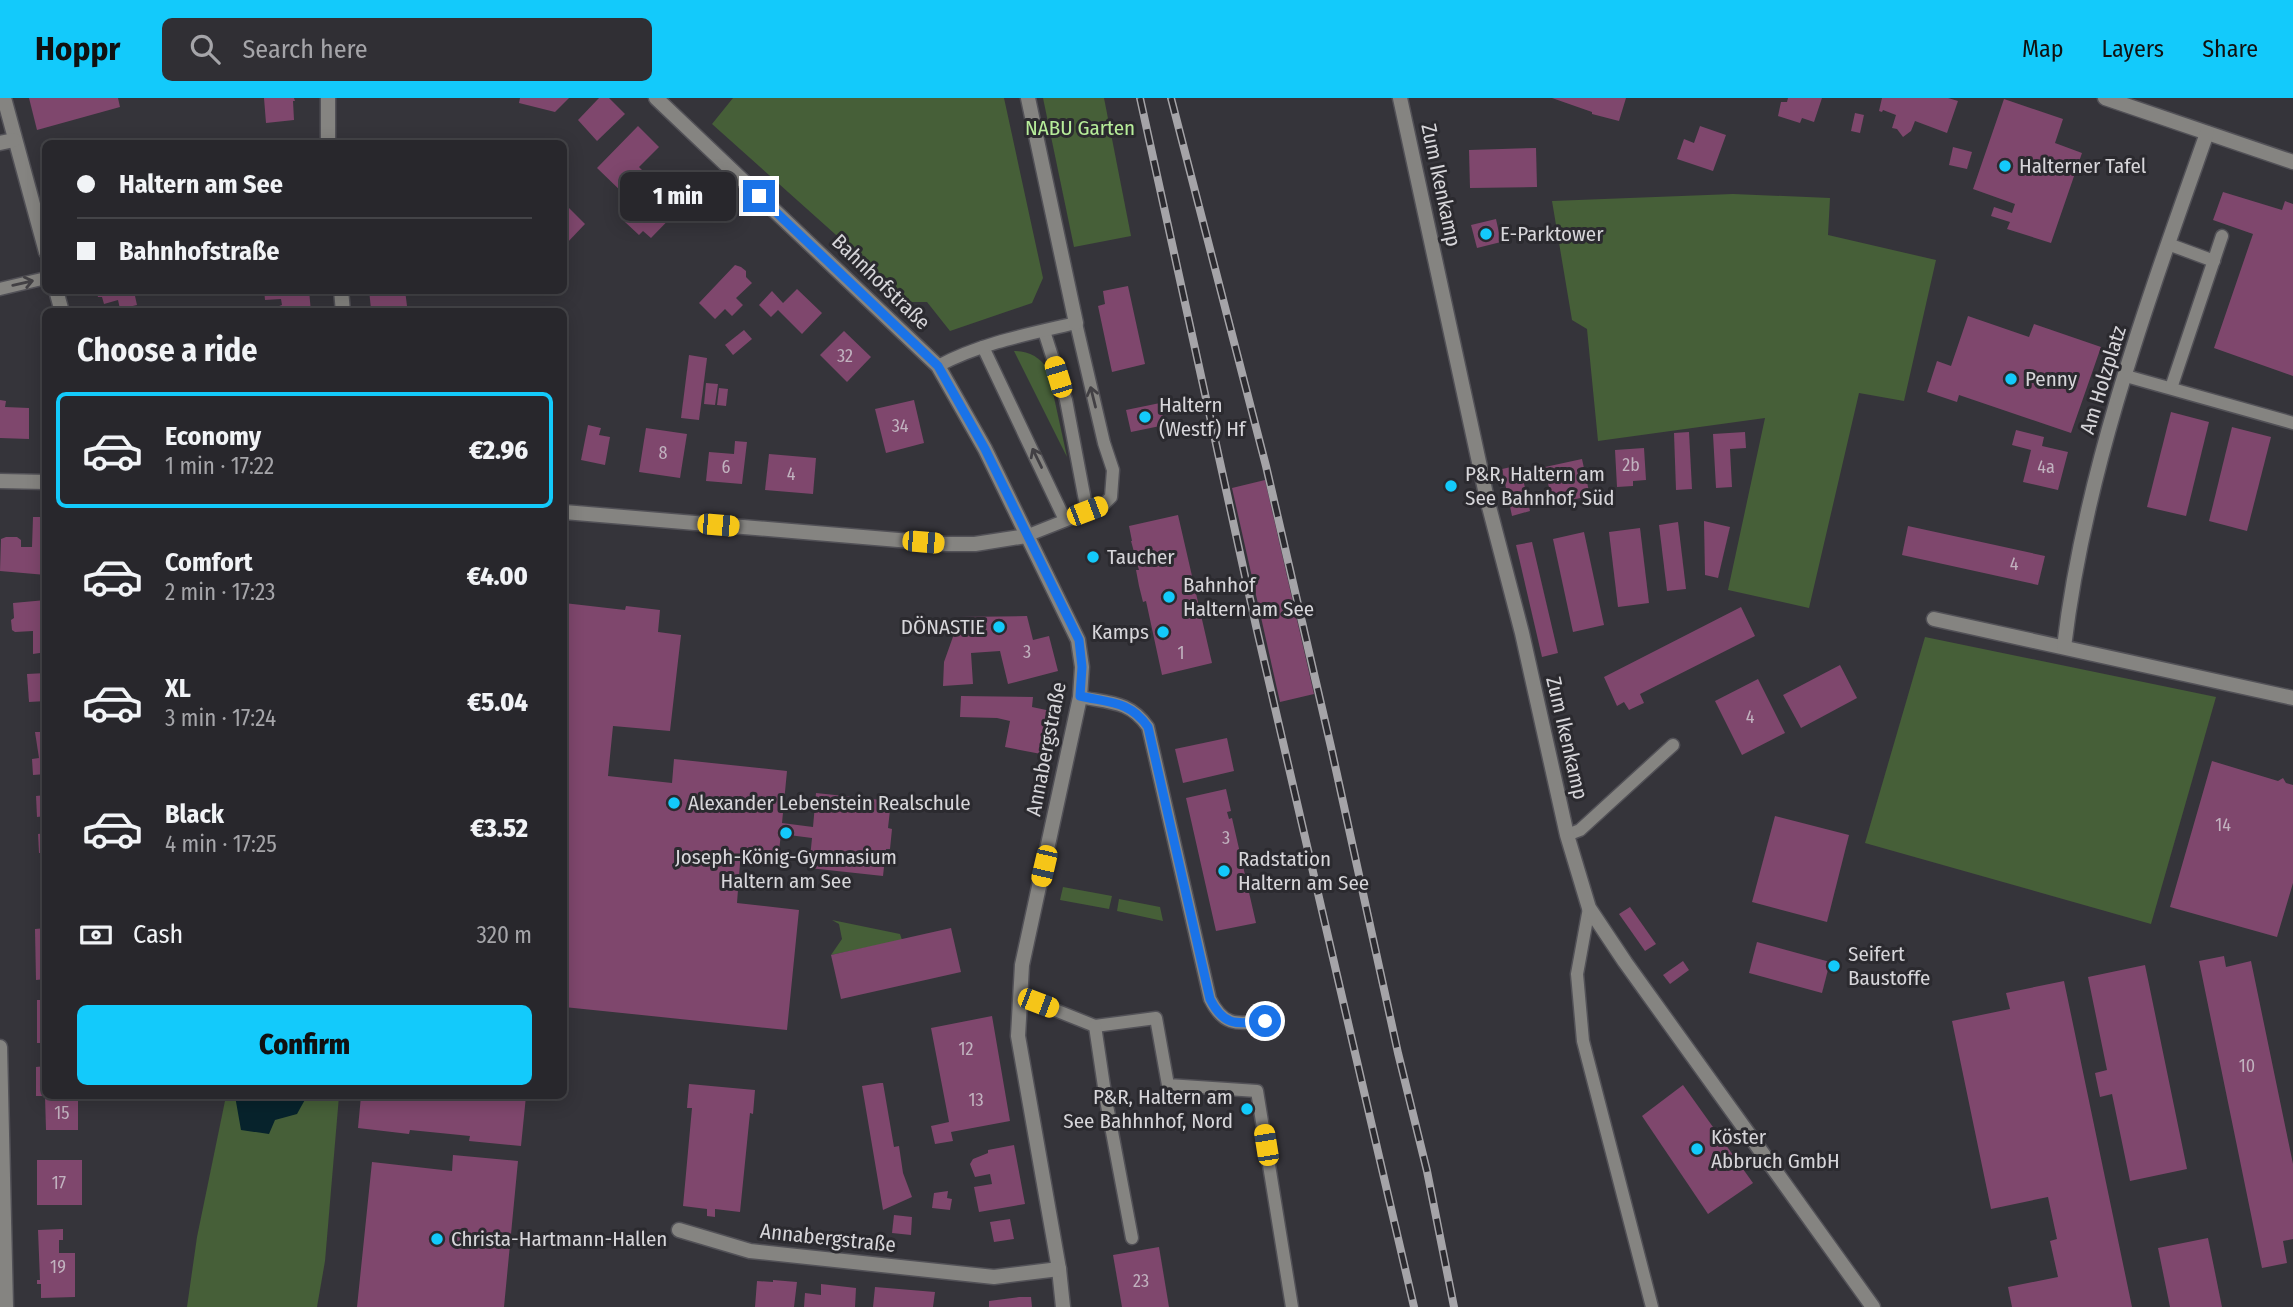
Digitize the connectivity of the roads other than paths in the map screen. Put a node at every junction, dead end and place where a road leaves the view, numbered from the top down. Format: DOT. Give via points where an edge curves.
graph roads {
  1 [pos="4,98"];
  2 [pos="328,98"];
  3 [pos="656,98"];
  4 [pos="1028,98"];
  5 [pos="1400,98"];
  6 [pos="2105,98"];
  7 [pos="2207,133"];
  8 [pos="328,140"];
  9 [pos="7,141"];
  10 [pos="2293,162"];
  11 [pos="2222,236"];
  12 [pos="42,240"];
  13 [pos="2168,244"];
  14 [pos="2214,261"];
  15 [pos="42,279"];
  16 [pos="0,289"];
  17 [pos="1076,323"];
  18 [pos="1044,331"];
  19 [pos="983,347"];
  20 [pos="938,366"];
  21 [pos="2126,376"];
  22 [pos="2171,388"];
  23 [pos="2293,423"];
  24 [pos="0,481"];
  25 [pos="42,482"];
  26 [pos="1087,511"];
  27 [pos="567,512"];
  28 [pos="1065,520"];
  29 [pos="1026,536"];
  30 [pos="1934,619"];
  31 [pos="2064,647"];
  32 [pos="1080,696"];
  33 [pos="2293,698"];
  34 [pos="1673,745"];
  35 [pos="1567,835"];
  36 [pos="1589,908"];
  37 [pos="1020,996"];
  38 [pos="1265,1021"];
  39 [pos="1095,1026"];
  40 [pos="0,1047"];
  41 [pos="679,1230"];
  42 [pos="1132,1238"];
  43 [pos="1059,1269"];
  44 [pos="6,1307"];
  45 [pos="1063,1307"];
  46 [pos="1292,1307"];
  47 [pos="1652,1307"];
  48 [pos="1873,1307"];
  1 -- 9 [label="street"];
  2 -- 8 [label="street"];
  3 -- 20 [label="street, Bahnhofstraße"];
  4 -- 17 [label="street"];
  5 -- 35 [label="street, Zum Ikenkamp"];
  6 -- 7 [label="street"];
  7 -- 10 [label="street"];
  7 -- 13 [label="street, Am Holzplatz"];
  9 -- 12 [label="street"];
  11 -- 14 [label="lane"];
  13 -- 14 [label="lane"];
  13 -- 21 [label="street, Am Holzplatz"];
  14 -- 22 [label="lane"];
  16 -- 15 [label="lane, one-way"];
  17 -- 18 [label="lane"];
  26 -- 17 [label="lane, one-way" via="1111,497 1113,470"];
  18 -- 19 [label="lane"];
  18 -- 26 [label="lane" via="1066,400"];
  19 -- 20 [label="lane"];
  28 -- 19 [label="lane, one-way"];
  20 -- 29 [label="street, Bahnhofstraße" via="985,449"];
  21 -- 22 [label="lane"];
  21 -- 31 [label="street, Am Holzplatz" via="2071,587"];
  22 -- 23 [label="lane"];
  24 -- 25 [label="street"];
  26 -- 28 [label="lane"];
  27 -- 29 [label="street" via="946,544"];
  28 -- 29 [label="lane"];
  29 -- 32 [label="street, Annabergstraße" via="1079,640"];
  30 -- 31 [label="street"];
  31 -- 33 [label="street"];
  32 -- 37 [label="street, Annabergstraße" via="1022,965"];
  32 -- 38 [label="lane" via="1127,707 1148,727 1210,999 1217,1014 1229,1022"];
  34 -- 35 [label="lane" via="1580,830"];
  35 -- 36 [label="street, Zum Ikenkamp"];
  36 -- 47 [label="lane" via="1577,974 1583,1041"];
  36 -- 48 [label="street, Zum Ikenkamp"];
  37 -- 39 [label="lane"];
  37 -- 43 [label="street, Annabergstraße" via="1018,1036"];
  39 -- 42 [label="lane"];
  39 -- 46 [label="lane" via="1156,1018 1168,1085 1257,1091"];
  40 -- 44 [label="street"];
  41 -- 43 [label="street, Annabergstraße" via="750,1251 994,1277"];
  43 -- 45 [label="street, Annabergstraße"];
}
